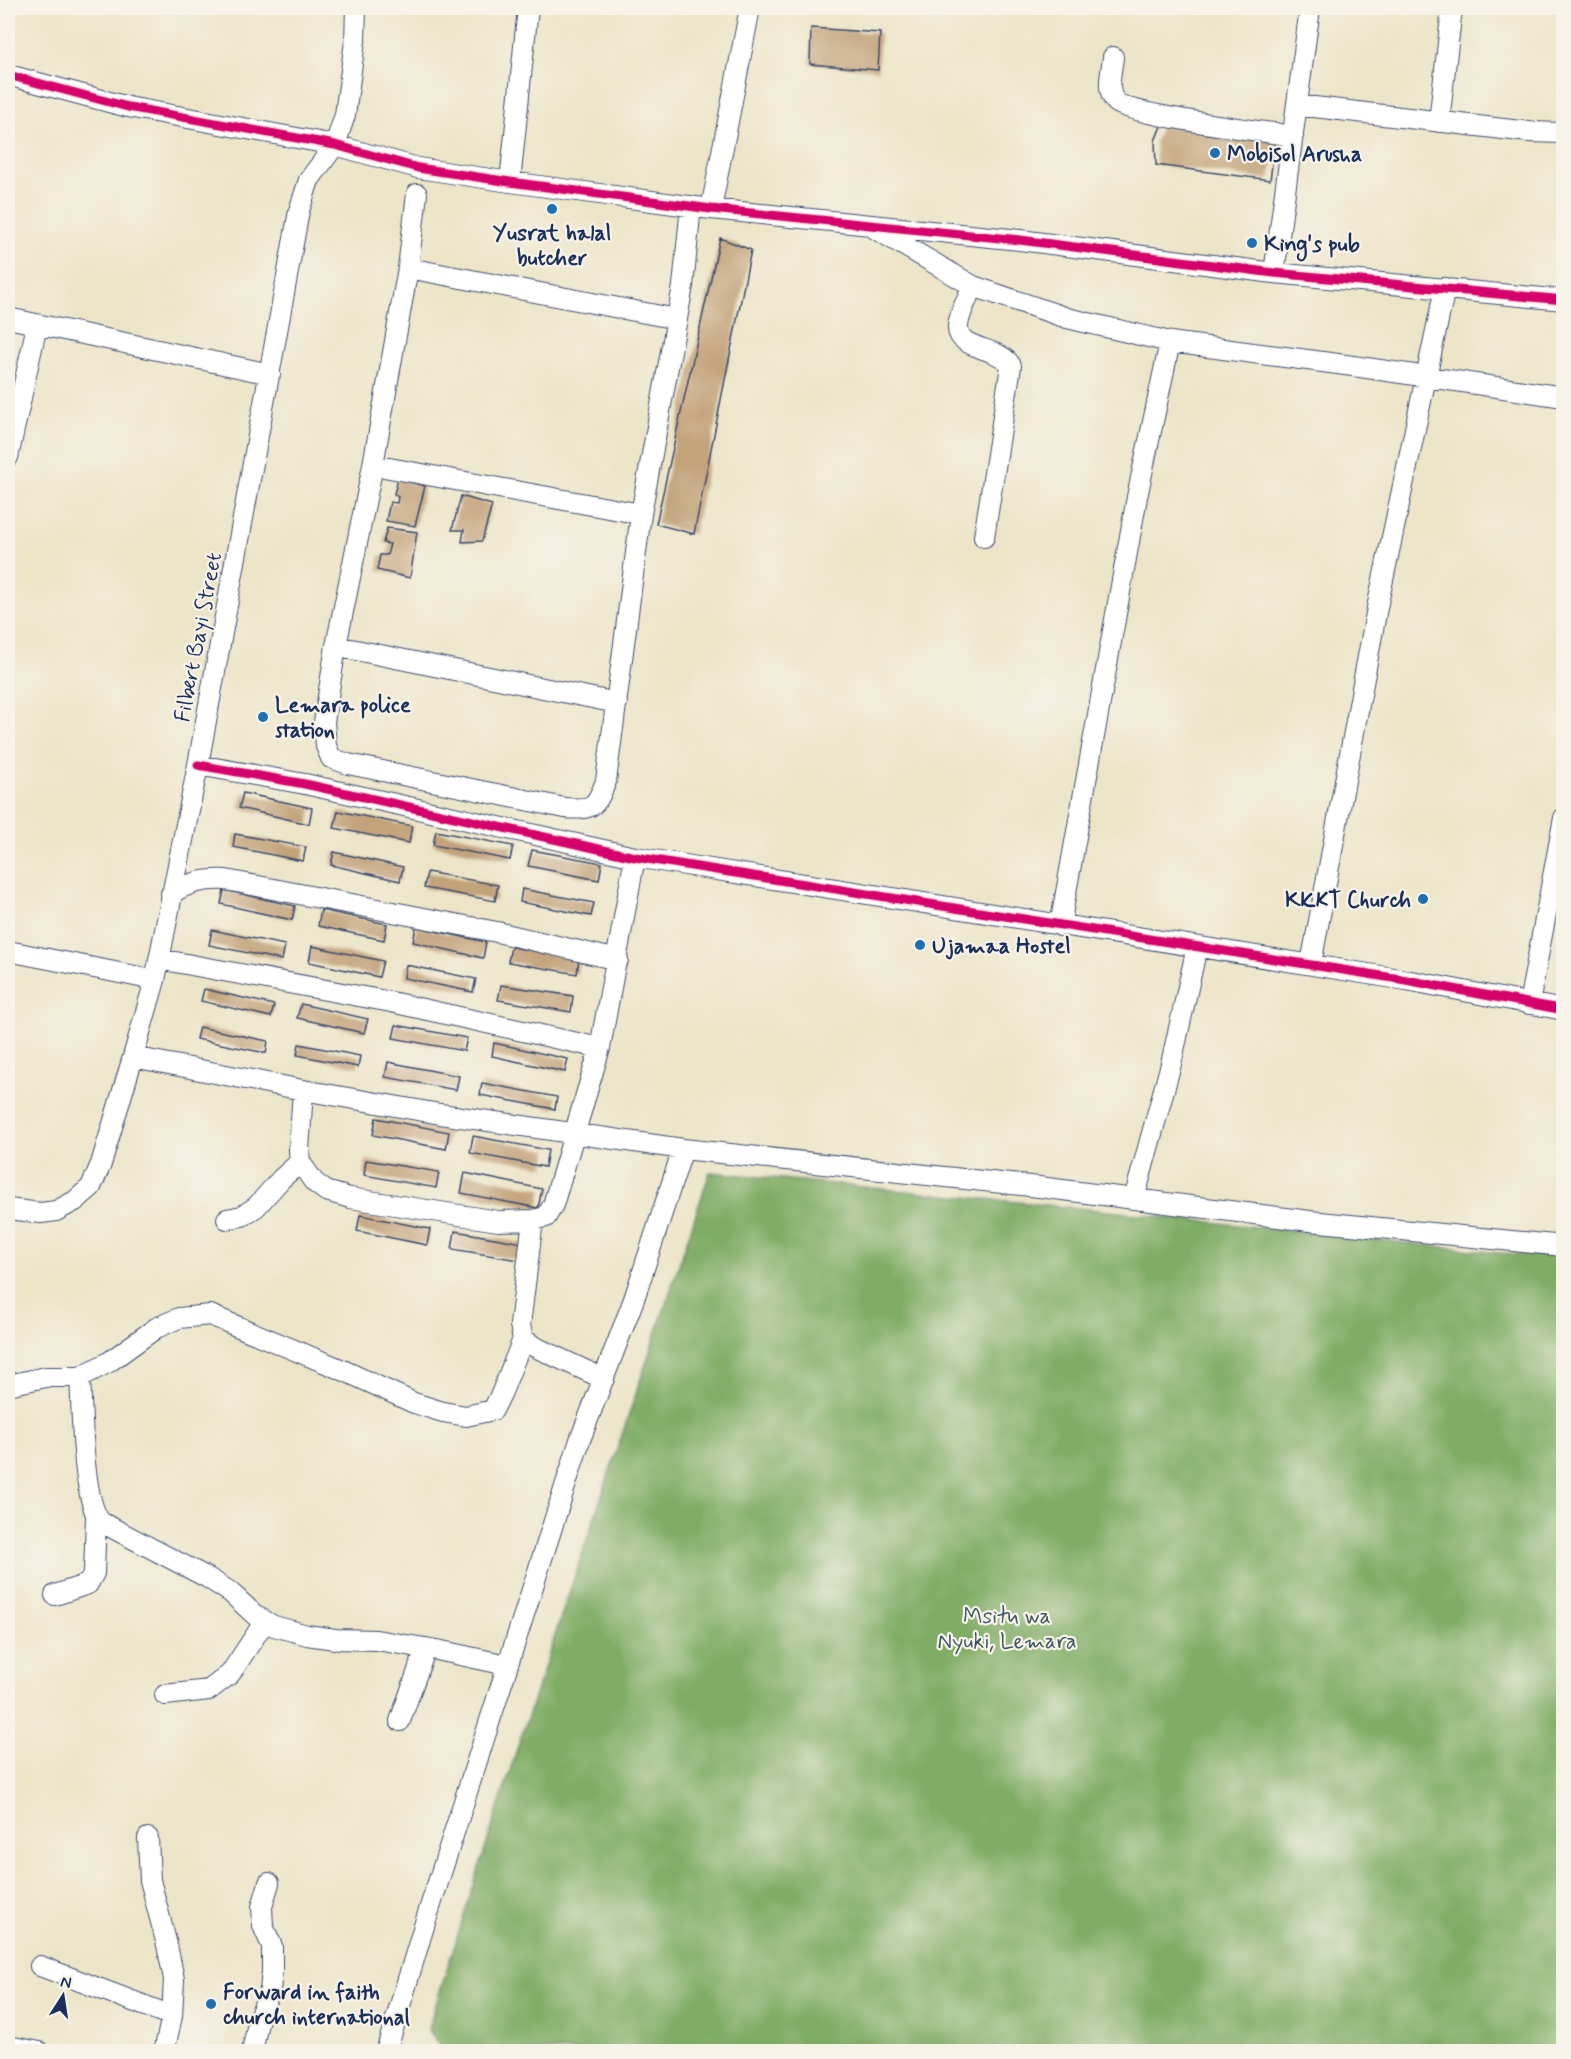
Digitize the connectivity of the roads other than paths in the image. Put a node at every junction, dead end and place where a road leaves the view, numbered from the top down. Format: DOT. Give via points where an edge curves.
graph roads {
  1 [pos="356,8"];
  2 [pos="528,8"];
  3 [pos="750,8"];
  4 [pos="1310,8"];
  5 [pos="1452,8"];
  6 [pos="1113,57"];
  7 [pos="8,75"];
  8 [pos="1298,105"];
  9 [pos="1439,122"];
  10 [pos="1563,133"];
  11 [pos="1293,136"];
  12 [pos="335,145"];
  13 [pos="510,182"];
  14 [pos="417,194"];
  15 [pos="691,206"];
  16 [pos="711,209"];
  17 [pos="867,224"];
  18 [pos="408,268"];
  19 [pos="1274,273"];
  20 [pos="973,286"];
  21 [pos="1445,288"];
  22 [pos="1563,300"];
  23 [pos="8,318"];
  24 [pos="677,320"];
  25 [pos="37,325"];
  26 [pos="1170,342"];
  27 [pos="270,374"];
  28 [pos="1425,376"];
  29 [pos="1563,397"];
  30 [pos="8,457"];
  31 [pos="373,465"];
  32 [pos="641,514"];
  33 [pos="984,537"];
  34 [pos="336,646"];
  35 [pos="617,703"];
  36 [pos="198,765"];
  37 [pos="1563,818"];
  38 [pos="635,857"];
  39 [pos="171,894"];
  40 [pos="1060,926"];
  41 [pos="1197,947"];
  42 [pos="8,951"];
  43 [pos="159,959"];
  44 [pos="618,960"];
  45 [pos="1311,964"];
  46 [pos="155,980"];
  47 [pos="1529,1004"];
  48 [pos="1563,1011"];
  49 [pos="600,1048"];
  50 [pos="133,1057"];
  51 [pos="303,1090"];
  52 [pos="575,1134"];
  53 [pos="683,1149"];
  54 [pos="300,1162"];
  55 [pos="1134,1199"];
  56 [pos="8,1209"];
  57 [pos="227,1219"];
  58 [pos="533,1220"];
  59 [pos="1563,1246"];
  60 [pos="523,1339"];
  61 [pos="80,1377"];
  62 [pos="604,1379"];
  63 [pos="8,1385"];
  64 [pos="96,1517"];
  65 [pos="55,1595"];
  66 [pos="265,1621"];
  67 [pos="426,1648"];
  68 [pos="507,1665"];
  69 [pos="165,1695"];
  70 [pos="400,1721"];
  71 [pos="148,1838"];
  72 [pos="269,1883"];
  73 [pos="40,1966"];
  74 [pos="172,2016"];
  75 [pos="8,2046"];
  76 [pos="40,2052"];
  77 [pos="164,2052"];
  78 [pos="252,2052"];
  79 [pos="386,2052"];
  1 -- 12 [label="street, Filbert Bayi Street" via="345,115"];
  2 -- 13 [label="street"];
  3 -- 16 [label="street"];
  4 -- 8 [label="street"];
  5 -- 9 [label="street"];
  6 -- 11 [label="street" via="1111,93 1123,106"];
  7 -- 12 [label="street" via="128,107"];
  8 -- 9 [label="street"];
  8 -- 11 [label="street"];
  9 -- 10 [label="street"];
  11 -- 19 [label="street"];
  12 -- 13 [label="street" via="418,168"];
  12 -- 27 [label="street, Filbert Bayi Street" via="309,180 299,211"];
  13 -- 15 [label="street"];
  14 -- 18 [label="street"];
  15 -- 16 [label="street"];
  15 -- 24 [label="street"];
  16 -- 17 [label="street"];
  17 -- 19 [label="street"];
  17 -- 20 [label="street"];
  18 -- 24 [label="street"];
  18 -- 31 [label="street"];
  19 -- 21 [label="street"];
  20 -- 26 [label="street" via="1067,318"];
  20 -- 33 [label="street" via="958,332 964,341 1000,355 1011,366"];
  21 -- 22 [label="street"];
  21 -- 28 [label="street"];
  23 -- 25 [label="street"];
  24 -- 32 [label="street"];
  25 -- 27 [label="street"];
  25 -- 30 [label="street"];
  26 -- 28 [label="street"];
  26 -- 40 [label="street" via="1137,496"];
  27 -- 36 [label="street, Filbert Bayi Street"];
  28 -- 29 [label="street"];
  28 -- 45 [label="street"];
  31 -- 32 [label="street"];
  31 -- 34 [label="street"];
  32 -- 35 [label="street"];
  34 -- 35 [label="street"];
  34 -- 35 [label="street" via="324,722 331,758 542,804 585,810 593,805 606,781"];
  36 -- 38 [label="street" via="305,784"];
  36 -- 39 [label="street, Filbert Bayi Street"];
  37 -- 47 [label="street"];
  38 -- 40 [label="street"];
  38 -- 44 [label="street"];
  39 -- 43 [label="street, Filbert Bayi Street"];
  39 -- 44 [label="street" via="199,881 226,880 497,932"];
  40 -- 41 [label="street"];
  41 -- 45 [label="street"];
  41 -- 55 [label="street" via="1171,1064"];
  42 -- 46 [label="street"];
  43 -- 46 [label="street, Filbert Bayi Street"];
  43 -- 49 [label="street" via="391,1002"];
  44 -- 49 [label="street"];
  45 -- 47 [label="street"];
  46 -- 50 [label="street, Filbert Bayi Street"];
  47 -- 48 [label="street"];
  49 -- 52 [label="street"];
  50 -- 51 [label="street"];
  50 -- 56 [label="street, Filbert Bayi Street" via="91,1187 56,1211"];
  51 -- 52 [label="street"];
  51 -- 54 [label="street"];
  52 -- 53 [label="street"];
  52 -- 58 [label="street" via="553,1205 546,1217"];
  53 -- 55 [label="street"];
  53 -- 62 [label="street"];
  54 -- 57 [label="street" via="256,1207"];
  54 -- 58 [label="street" via="326,1191 350,1198 498,1221"];
  55 -- 59 [label="street"];
  58 -- 60 [label="street" via="520,1324"];
  60 -- 61 [label="street" via="493,1410 466,1416 414,1403 210,1315 179,1317"];
  60 -- 62 [label="street"];
  61 -- 63 [label="street" via="46,1377"];
  61 -- 64 [label="street" via="88,1493"];
  62 -- 68 [label="street" via="580,1440"];
  64 -- 65 [label="street" via="94,1573 88,1584"];
  64 -- 66 [label="street" via="208,1578"];
  66 -- 67 [label="street" via="307,1635"];
  66 -- 69 [label="street" via="230,1674 216,1685 209,1690"];
  67 -- 68 [label="street"];
  67 -- 70 [label="street"];
  68 -- 79 [label="street"];
  71 -- 74 [label="street" via="150,1880 174,1979"];
  72 -- 78 [label="street" via="262,1907 263,1926 272,1946 272,1972"];
  73 -- 74 [label="street"];
  74 -- 77 [label="street"];
  75 -- 76 [label="street"];
}
